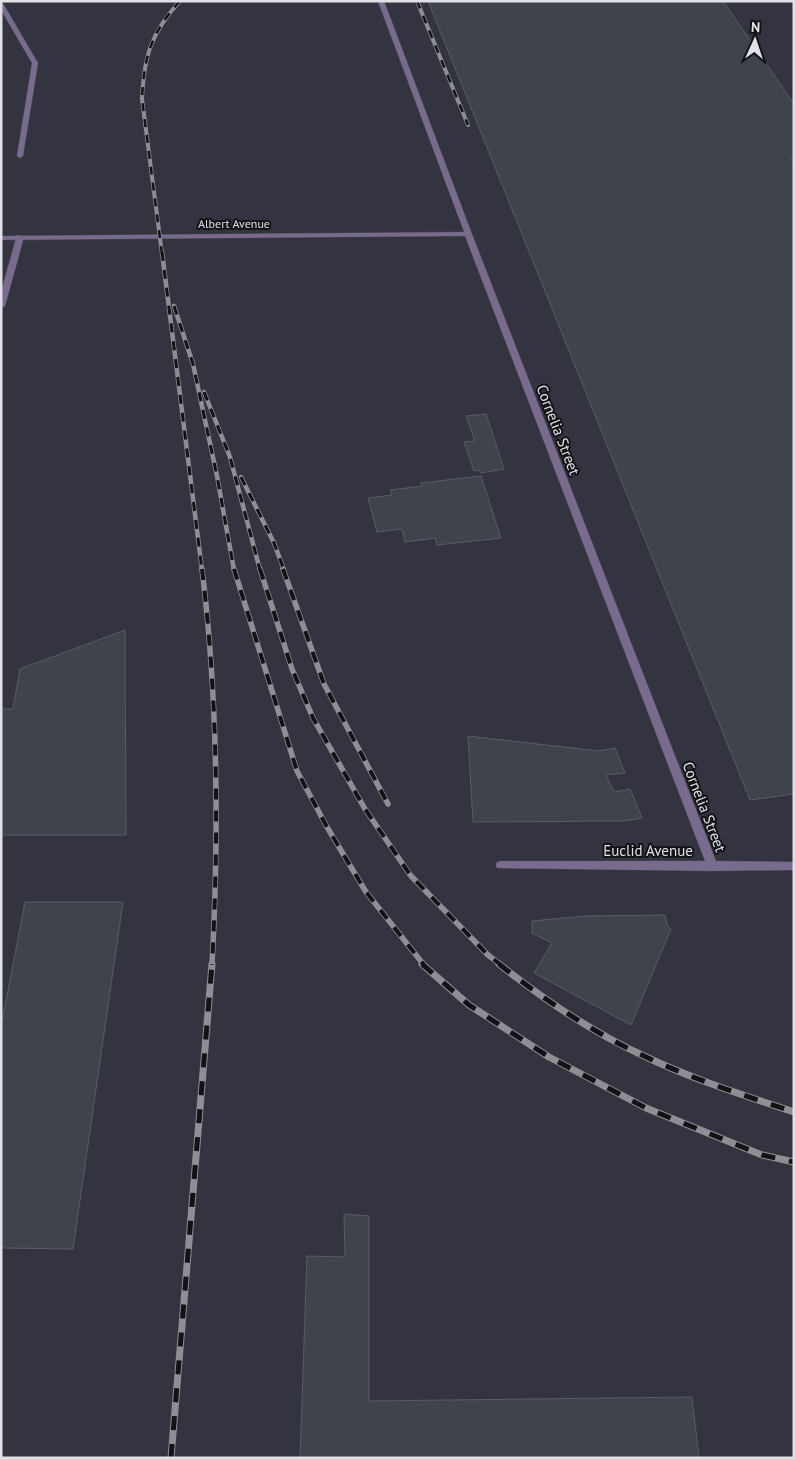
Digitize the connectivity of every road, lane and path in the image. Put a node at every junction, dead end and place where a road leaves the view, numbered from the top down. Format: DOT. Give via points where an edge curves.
graph roads {
  1 [pos="381,1"];
  2 [pos="1,5"];
  3 [pos="20,156"];
  4 [pos="468,234"];
  5 [pos="1,238"];
  6 [pos="20,238"];
  7 [pos="1,306"];
  8 [pos="501,865"];
  9 [pos="794,866"];
  10 [pos="713,867"];
  1 -- 4 [label="street, Cornelia Street"];
  2 -- 3 [label="street" via="35,63"];
  4 -- 6 [label="street, Albert Avenue"];
  4 -- 10 [label="street, Cornelia Street"];
  5 -- 6 [label="street, Albert Avenue"];
  6 -- 7 [label="street"];
  8 -- 10 [label="street, Euclid Avenue"];
  9 -- 10 [label="street, Euclid Avenue"];
}
